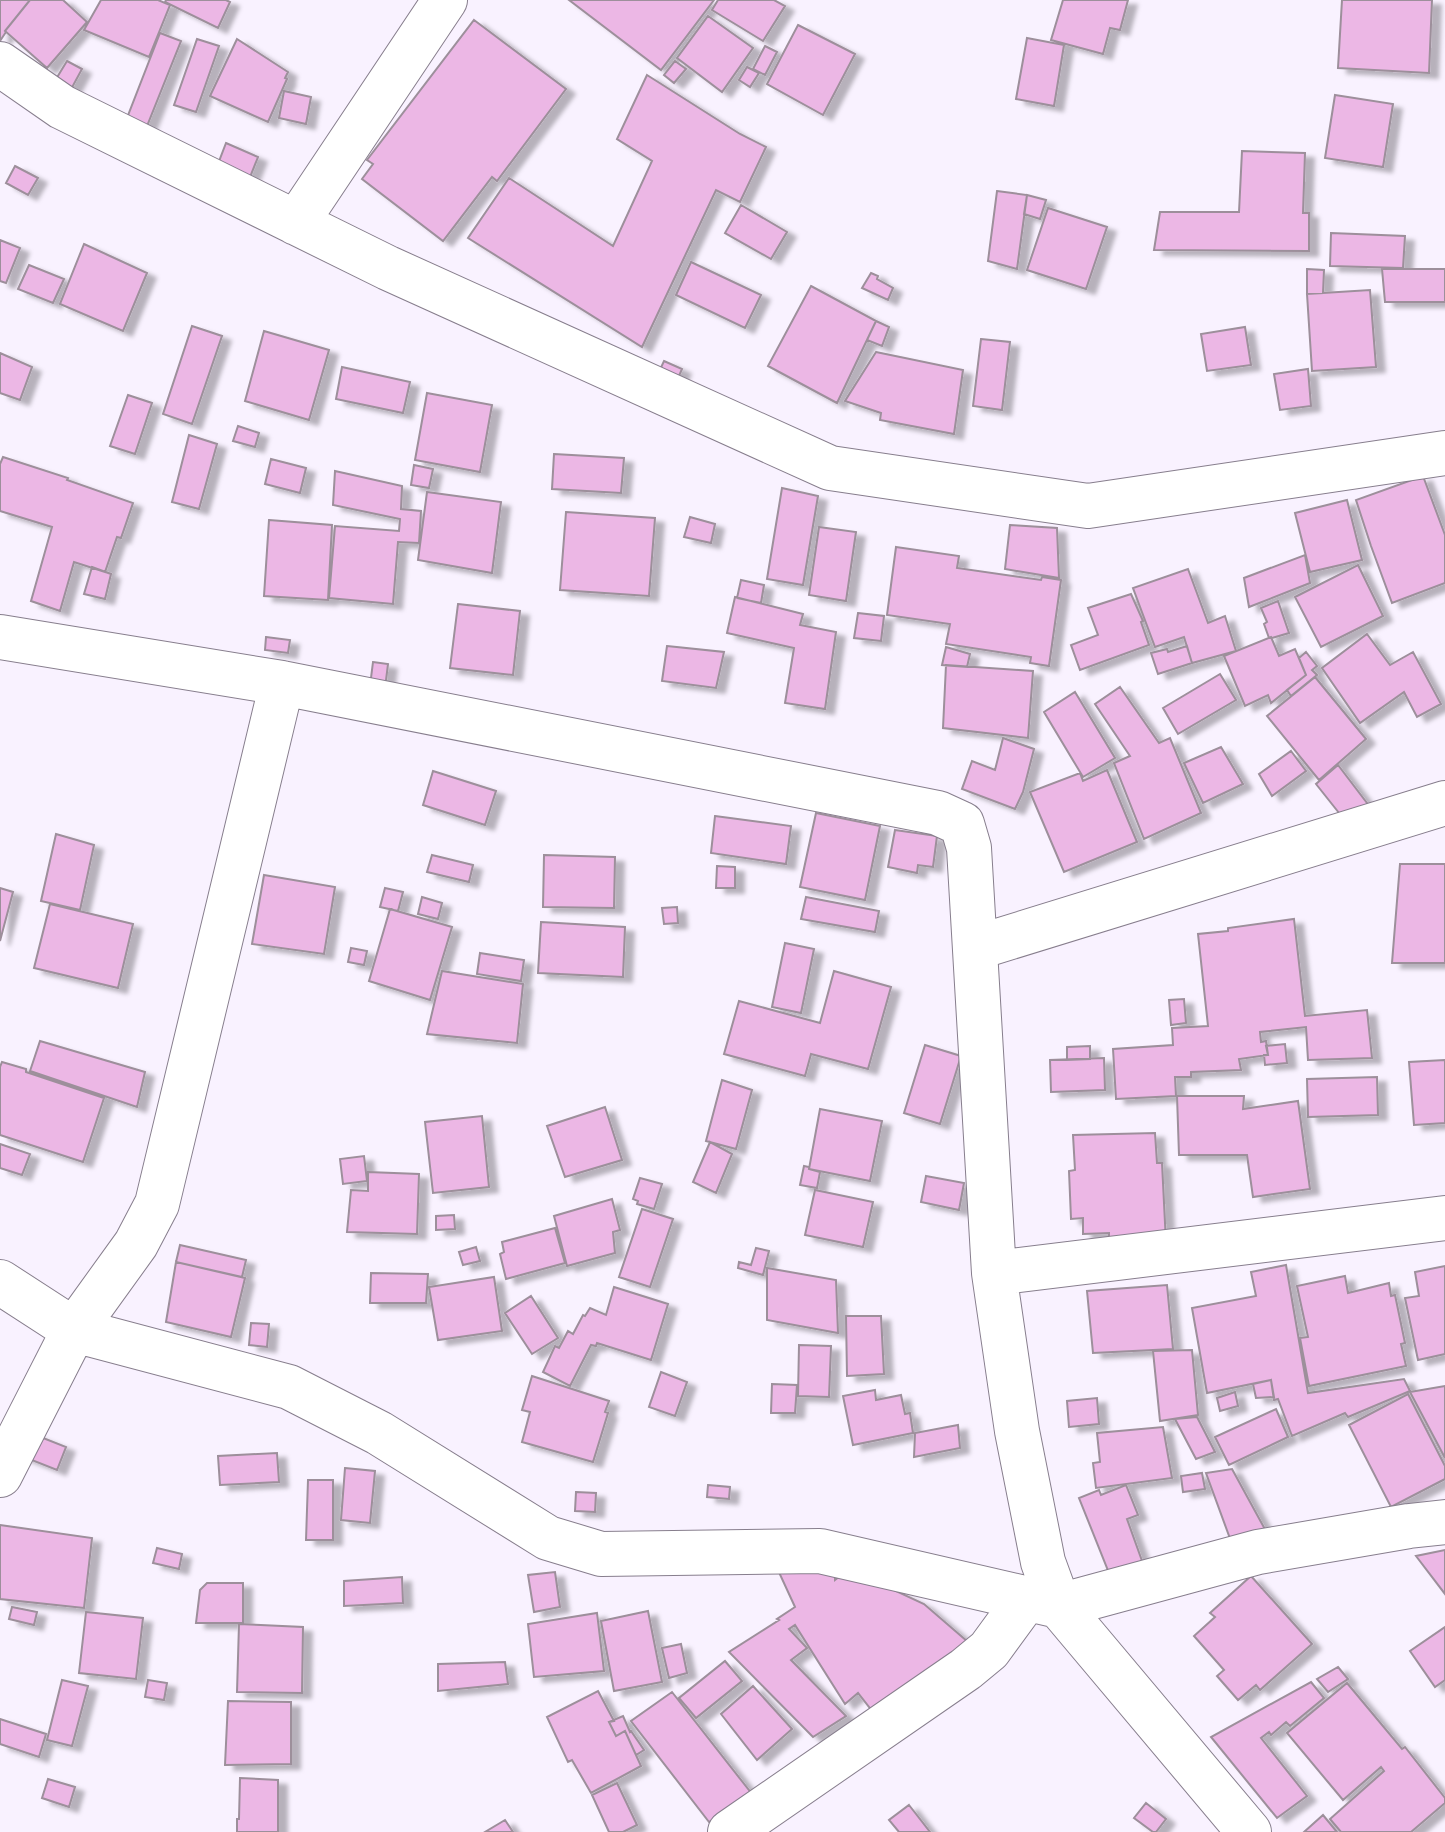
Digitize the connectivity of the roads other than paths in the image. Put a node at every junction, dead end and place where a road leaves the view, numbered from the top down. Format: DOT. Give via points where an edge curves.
graph roads {
  1 [pos="445,0"];
  2 [pos="0,64"];
  3 [pos="296,223"];
  4 [pos="1445,453"];
  5 [pos="0,637"];
  6 [pos="282,683"];
  7 [pos="1445,803"];
  8 [pos="975,948"];
  9 [pos="1445,1218"];
  10 [pos="994,1273"];
  11 [pos="0,1282"];
  12 [pos="74,1330"];
  13 [pos="0,1475"];
  14 [pos="1445,1522"];
  15 [pos="1043,1602"];
  16 [pos="730,1832"];
  17 [pos="1249,1832"];
  1 -- 3 [label="street"];
  2 -- 3 [label="street" via="62,107"];
  3 -- 4 [label="street" via="830,468 1088,506"];
  5 -- 6 [label="street"];
  6 -- 8 [label="street" via="938,813 962,824 969,848"];
  6 -- 12 [label="street" via="157,1204 136,1244"];
  7 -- 8 [label="street"];
  8 -- 10 [label="street"];
  9 -- 10 [label="street"];
  10 -- 15 [label="street" via="1019,1446 1043,1562"];
  11 -- 12 [label="street"];
  12 -- 13 [label="street"];
  12 -- 15 [label="street" via="289,1387 379,1433 548,1538 601,1554 820,1551"];
  14 -- 15 [label="street" via="1258,1552"];
  15 -- 16 [label="street" via="966,1669"];
  15 -- 17 [label="street"];
}
